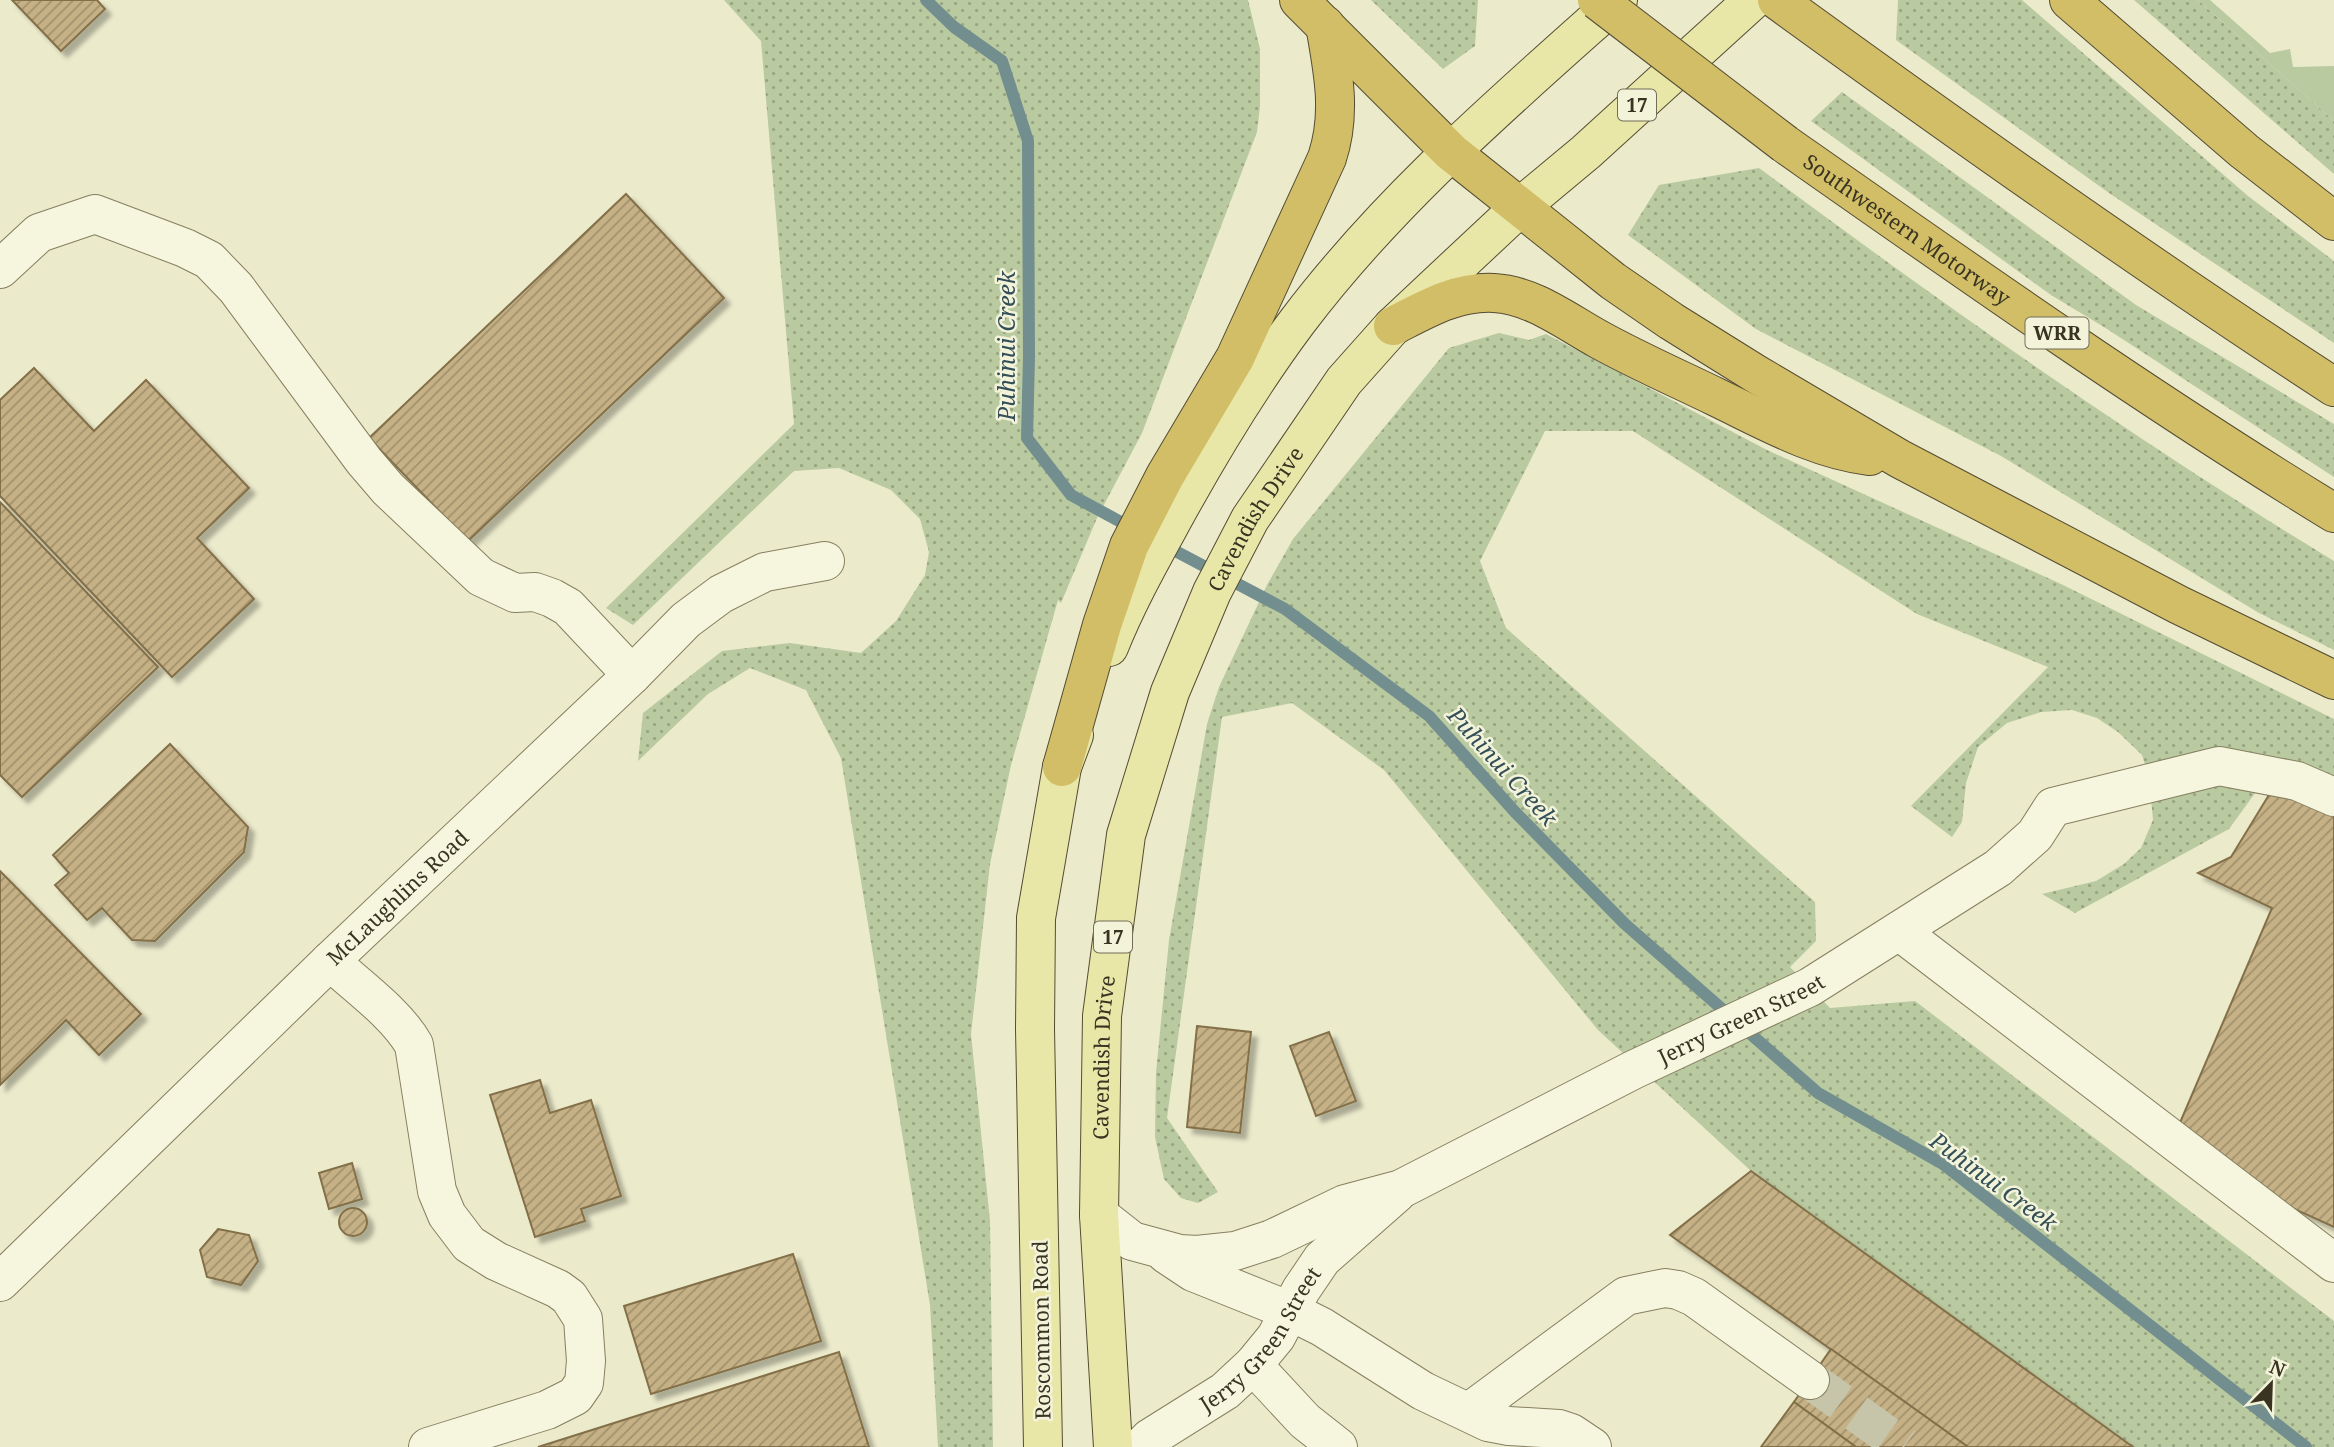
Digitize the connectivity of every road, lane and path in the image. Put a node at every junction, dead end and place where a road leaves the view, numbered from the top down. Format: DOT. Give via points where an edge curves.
graph roads {
  1 [pos="1598,0"];
  2 [pos="1618,0"];
  3 [pos="1753,0"];
  4 [pos="1777,0"];
  5 [pos="2069,0"];
  6 [pos="1312,13"];
  7 [pos="1451,152"];
  8 [pos="1520,207"];
  9 [pos="2334,221"];
  10 [pos="0,269"];
  11 [pos="1394,326"];
  12 [pos="2334,387"];
  13 [pos="1900,459"];
  14 [pos="1178,482"];
  15 [pos="2334,513"];
  16 [pos="825,561"];
  17 [pos="632,676"];
  18 [pos="2334,680"];
  19 [pos="1062,767"];
  20 [pos="2334,797"];
  21 [pos="1899,932"];
  22 [pos="330,961"];
  23 [pos="1401,1189"];
  24 [pos="1100,1215"];
  25 [pos="1159,1249"];
  26 [pos="2334,1263"];
  27 [pos="0,1282"];
  28 [pos="1290,1311"];
  29 [pos="1253,1365"];
  30 [pos="1810,1380"];
  31 [pos="1469,1412"];
  32 [pos="428,1447"];
  33 [pos="1044,1447"];
  34 [pos="1113,1447"];
  35 [pos="1141,1447"];
  36 [pos="1338,1447"];
  37 [pos="1592,1447"];
  1 -- 15 [label="highway, Southwestern Motorway / WRR, bridge" via="1786,144 1999,294"];
  2 -- 7 [label="main road"];
  3 -- 8 [label="main road, Cavendish Drive / 17"];
  4 -- 12 [label="highway" via="2219,312"];
  5 -- 9 [label="highway"];
  6 -- 7 [label="highway"];
  6 -- 14 [label="highway" via="1333,71 1335,132"];
  7 -- 8 [label="highway"];
  7 -- 14 [label="main road" via="1359,248 1297,322 1224,430"];
  8 -- 11 [label="main road, Cavendish Drive / 17"];
  8 -- 13 [label="highway" via="1613,282"];
  10 -- 17 [label="street" via="39,233 95,214 209,260 236,288 388,489 481,577 515,593 535,592 568,607"];
  11 -- 13 [label="highway" via="1456,297 1510,296 1539,305 1778,427 1846,453"];
  11 -- 24 [label="main road, Cavendish Drive / 17" via="1344,381 1250,519 1179,666 1126,835 1102,1016"];
  13 -- 18 [label="highway" via="2179,605"];
  14 -- 19 [label="highway" via="1129,546 1109,629"];
  16 -- 17 [label="street, McLaughlins Road" via="765,572 721,594 686,621"];
  17 -- 22 [label="street, McLaughlins Road"];
  19 -- 33 [label="main road, Roscommon Road" via="1036,918"];
  20 -- 21 [label="street, Jerry Green Street" via="2297,781 2218,766 2053,807 2018,852"];
  21 -- 23 [label="street, Jerry Green Street" via="1810,987 1633,1070"];
  21 -- 26 [label="street"];
  22 -- 27 [label="street, McLaughlins Road"];
  22 -- 32 [label="street" via="389,1014 414,1045 437,1191 447,1215 468,1244 558,1289 583,1319 584,1383 575,1396 547,1410"];
  23 -- 25 [label="street, Jerry Green Street" via="1345,1204 1272,1239 1235,1251 1198,1255"];
  23 -- 28 [label="street, Jerry Green Street" via="1322,1259"];
  24 -- 25 [label="street, Jerry Green Street" via="1132,1241"];
  24 -- 34 [label="main road, 17"];
  25 -- 28 [label="street" via="1193,1272"];
  28 -- 29 [label="street, Jerry Green Street"];
  28 -- 31 [label="street" via="1423,1391"];
  29 -- 35 [label="street, Jerry Green Street" via="1225,1391"];
  29 -- 36 [label="street" via="1305,1421"];
  30 -- 31 [label="street" via="1694,1297 1665,1288 1626,1296"];
  31 -- 37 [label="street" via="1488,1422 1571,1433"];
}
